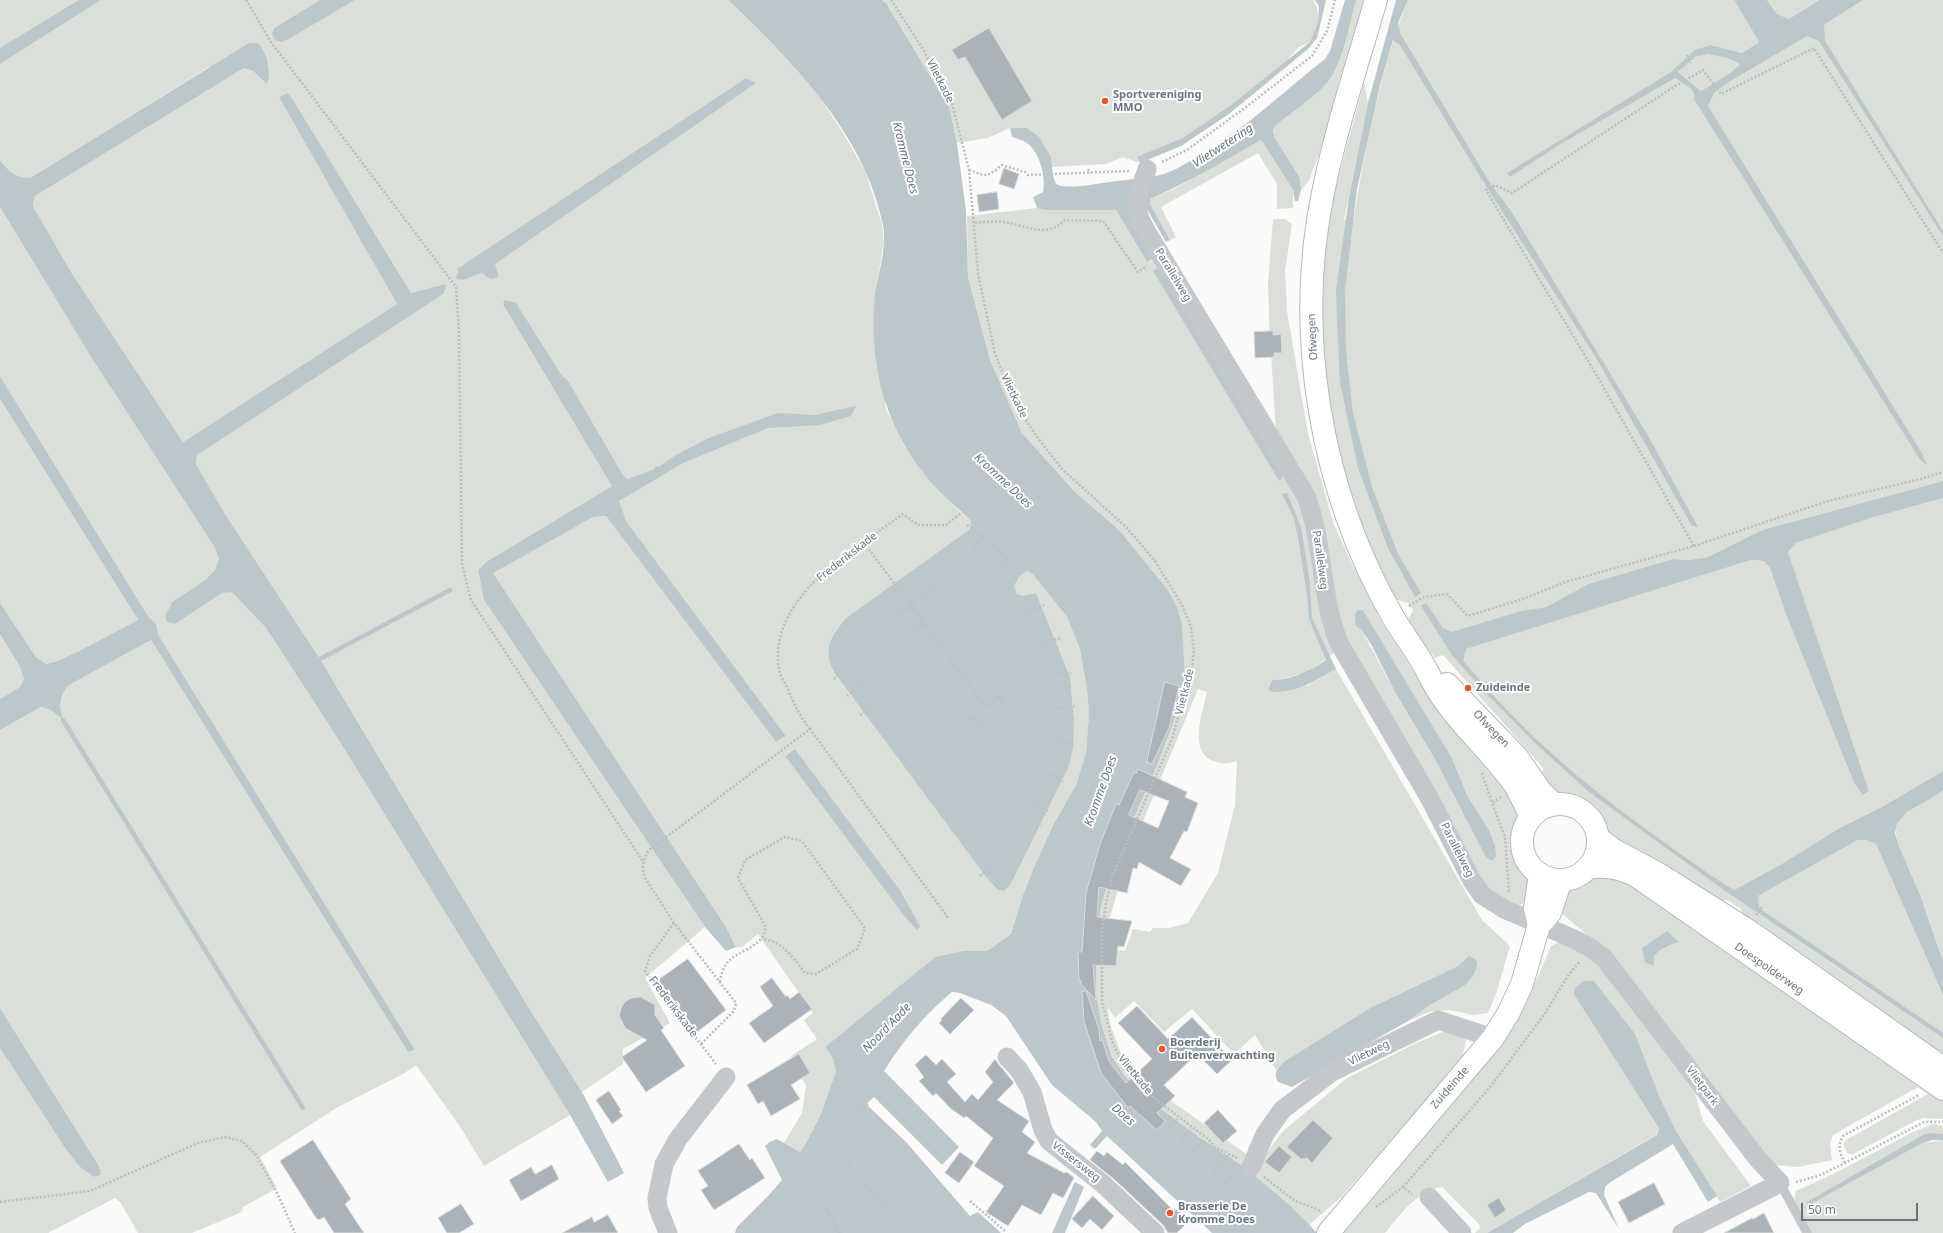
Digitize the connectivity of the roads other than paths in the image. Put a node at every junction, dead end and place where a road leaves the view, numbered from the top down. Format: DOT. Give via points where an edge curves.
graph roads {
  1 [pos="1376,0"];
  2 [pos="1146,173"];
  3 [pos="1420,659"];
  4 [pos="1554,804"];
  5 [pos="1531,817"];
  6 [pos="1598,838"];
  7 [pos="1588,867"];
  8 [pos="1540,874"];
  9 [pos="1561,880"];
  10 [pos="1539,925"];
  11 [pos="1493,1038"];
  12 [pos="1007,1057"];
  13 [pos="1943,1068"];
  14 [pos="726,1077"];
  15 [pos="1943,1089"];
  16 [pos="1244,1167"];
  17 [pos="1780,1183"];
  18 [pos="1429,1198"];
  19 [pos="1331,1229"];
  20 [pos="668,1233"];
  21 [pos="1155,1233"];
  22 [pos="1462,1233"];
  23 [pos="1682,1233"];
  24 [pos="1807,1233"];
  1 -- 3 [label="main road, Ofwegen" via="1324,188 1316,231 1312,337 1321,421 1344,509 1392,615"];
  2 -- 10 [label="street, Parallelweg" via="1137,199 1140,217 1306,496 1315,523 1326,602 1339,643 1430,799 1471,879 1482,895"];
  3 -- 4 [label="main road, Ofwegen" via="1493,730 1517,757 1541,792"];
  3 -- 5 [label="main road, Ofwegen" via="1444,700 1516,787"];
  4 -- 5 [label="main road" via="1542,808"];
  4 -- 6 [label="main road" via="1573,806 1584,812 1595,826"];
  5 -- 8 [label="main road" via="1523,831 1522,848 1528,863"];
  6 -- 7 [label="main road" via="1596,854"];
  6 -- 13 [label="main road, Doespolderweg" via="1612,849 1657,873 1749,931"];
  7 -- 9 [label="main road" via="1576,876"];
  7 -- 15 [label="main road, Doespolderweg" via="1608,866 1635,875"];
  8 -- 9 [label="main road"];
  8 -- 10 [label="main road, Zuideinde" via="1535,908"];
  9 -- 10 [label="main road, Zuideinde" via="1550,913"];
  10 -- 11 [label="main road, Zuideinde" via="1522,984 1510,1012"];
  10 -- 17 [label="street, Vlietpark" via="1574,939 1604,958 1752,1152"];
  11 -- 16 [label="street, Vlietweg" via="1438,1020 1332,1072 1282,1110"];
  11 -- 19 [label="main road, Zuideinde"];
  12 -- 21 [label="street, Vissersweg" via="1019,1070 1032,1092 1043,1130 1049,1141 1103,1184"];
  14 -- 20 [label="street" via="678,1139 664,1164 657,1198"];
  17 -- 23 [label="street"];
  17 -- 24 [label="lane"];
  18 -- 22 [label="street"];
}
